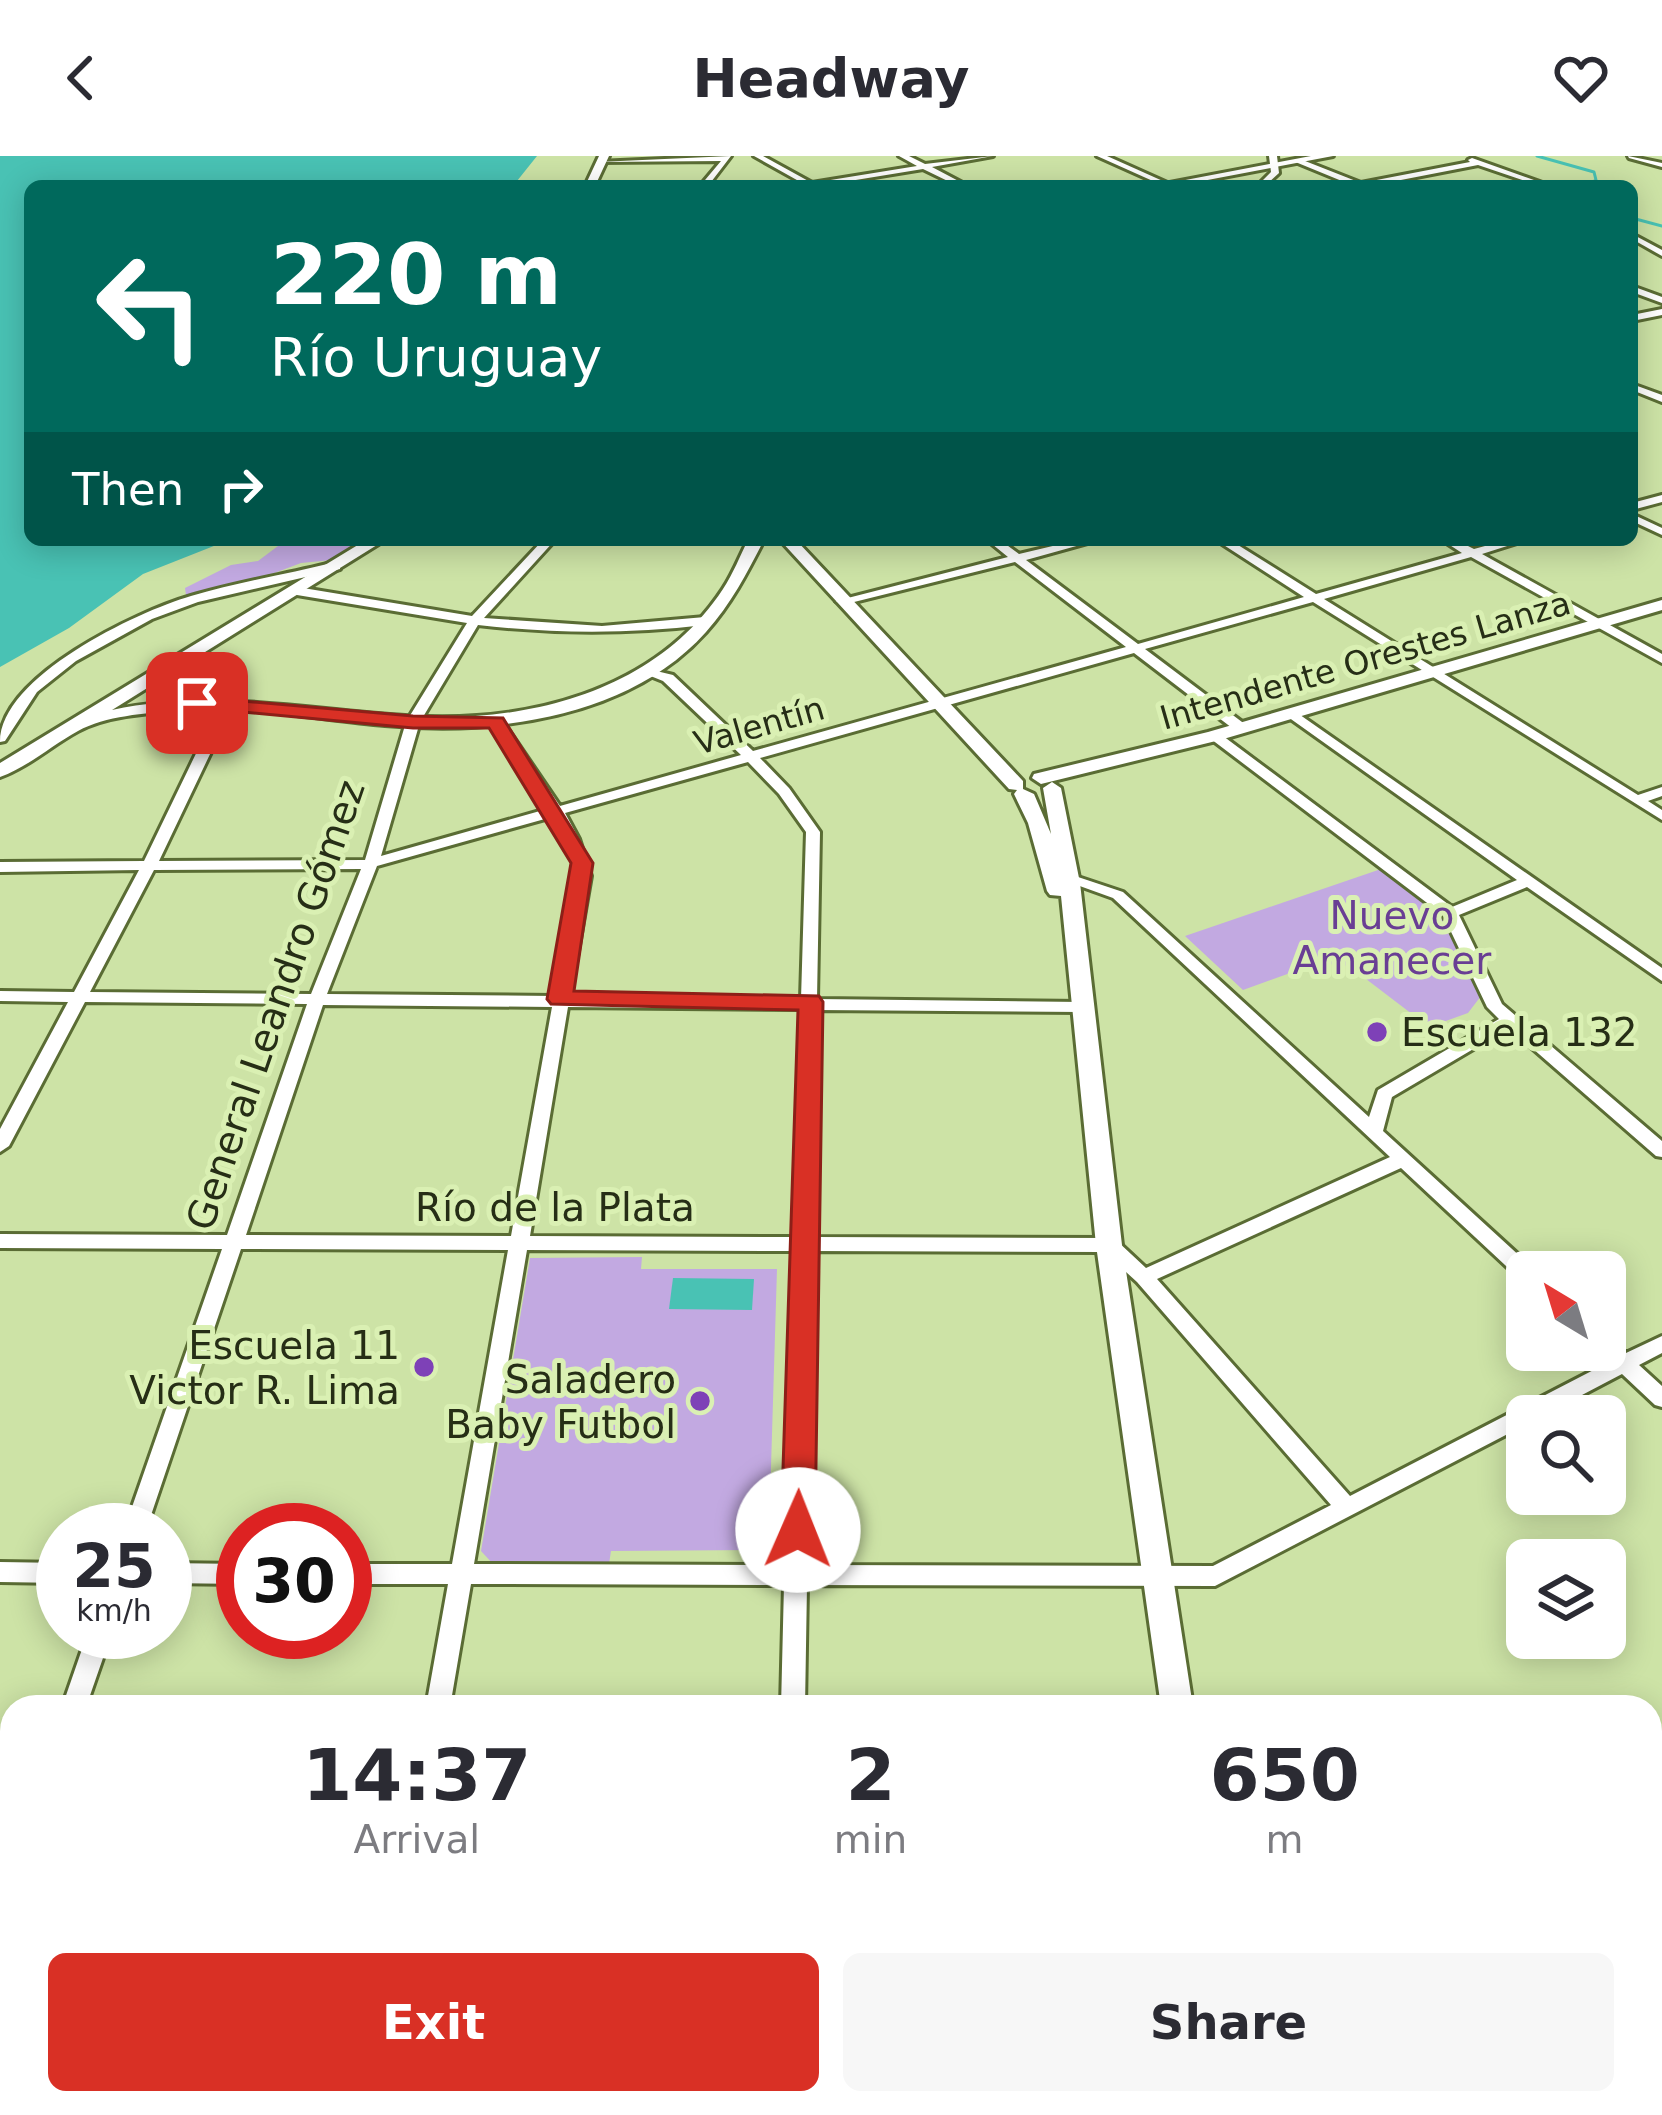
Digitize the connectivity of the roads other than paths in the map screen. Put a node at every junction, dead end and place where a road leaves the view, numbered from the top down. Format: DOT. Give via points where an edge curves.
graph roads {
  1 [pos="758,156"];
  2 [pos="903,156"];
  3 [pos="989,156"];
  4 [pos="1101,156"];
  5 [pos="1328,156"];
  6 [pos="1457,156"];
  7 [pos="1632,156"];
  8 [pos="728,158"];
  9 [pos="603,159"];
  10 [pos="1275,160"];
  11 [pos="1297,161"];
  12 [pos="1481,162"];
  13 [pos="924,166"];
  14 [pos="1662,166"];
  15 [pos="799,180"];
  16 [pos="844,180"];
  17 [pos="952,180"];
  18 [pos="1153,180"];
  19 [pos="1191,180"];
  20 [pos="1345,180"];
  21 [pos="1390,180"];
  22 [pos="1529,180"];
  23 [pos="367,546"];
  24 [pos="543,546"];
  25 [pos="1001,546"];
  26 [pos="1068,546"];
  27 [pos="1232,546"];
  28 [pos="1459,546"];
  29 [pos="1500,546"];
  30 [pos="784,548"];
  31 [pos="755,554"];
  32 [pos="1473,554"];
  33 [pos="1018,558"];
  34 [pos="337,566"];
  35 [pos="297,591"];
  36 [pos="1316,599"];
  37 [pos="842,601"];
  38 [pos="1662,605"];
  39 [pos="705,621"];
  40 [pos="472,623"];
  41 [pos="1601,625"];
  42 [pos="1134,650"];
  43 [pos="1662,659"];
  44 [pos="166,672"];
  45 [pos="653,672"];
  46 [pos="1435,674"];
  47 [pos="197,703"];
  48 [pos="943,703"];
  49 [pos="226,706"];
  50 [pos="1293,714"];
  51 [pos="413,722"];
  52 [pos="496,722"];
  53 [pos="76,724"];
  54 [pos="1241,728"];
  55 [pos="1214,736"];
  56 [pos="0,738"];
  57 [pos="749,759"];
  58 [pos="0,771"];
  59 [pos="1036,784"];
  60 [pos="1662,791"];
  61 [pos="1637,800"];
  62 [pos="555,814"];
  63 [pos="1662,816"];
  64 [pos="368,864"];
  65 [pos="149,866"];
  66 [pos="0,867"];
  67 [pos="1061,876"];
  68 [pos="1528,881"];
  69 [pos="1450,913"];
  70 [pos="1662,976"];
  71 [pos="0,996"];
  72 [pos="76,996"];
  73 [pos="317,999"];
  74 [pos="560,999"];
  75 [pos="1080,1000"];
  76 [pos="810,1002"];
  77 [pos="1508,1022"];
  78 [pos="1374,1132"];
  79 [pos="0,1146"];
  80 [pos="1662,1151"];
  81 [pos="1403,1159"];
  82 [pos="0,1241"];
  83 [pos="233,1242"];
  84 [pos="518,1243"];
  85 [pos="804,1244"];
  86 [pos="1109,1245"];
  87 [pos="1506,1255"];
  88 [pos="1144,1276"];
  89 [pos="1662,1344"];
  90 [pos="1626,1363"];
  91 [pos="1626,1366"];
  92 [pos="1610,1371"];
  93 [pos="1662,1399"];
  94 [pos="144,1503"];
  95 [pos="1346,1507"];
  96 [pos="0,1572"];
  97 [pos="36,1573"];
  98 [pos="372,1574"];
  99 [pos="464,1575"];
  100 [pos="797,1577"];
  101 [pos="1158,1580"];
  102 [pos="91,1659"];
  103 [pos="78,1695"];
  104 [pos="440,1695"];
  105 [pos="793,1695"];
  106 [pos="1175,1695"];
  1 -- 15 [label="street"];
  2 -- 13 [label="street"];
  3 -- 13 [label="street"];
  4 -- 18 [label="street"];
  5 -- 11 [label="street"];
  6 -- 12 [label="street"];
  7 -- 14 [label="street"];
  8 -- 9 [label="street"];
  10 -- 11 [label="street"];
  10 -- 19 [label="street"];
  11 -- 20 [label="street"];
  12 -- 21 [label="street"];
  12 -- 22 [label="street"];
  13 -- 16 [label="street"];
  13 -- 17 [label="street"];
  23 -- 34 [label="street"];
  24 -- 40 [label="street, General Leandro Gómez"];
  25 -- 33 [label="street"];
  26 -- 33 [label="street"];
  27 -- 36 [label="street"];
  28 -- 32 [label="street"];
  29 -- 32 [label="street, Valentín"];
  30 -- 37 [label="street" via="803,556"];
  31 -- 39 [label="street"];
  32 -- 36 [label="street, Valentín"];
  32 -- 41 [label="street"];
  33 -- 37 [label="street"];
  33 -- 42 [label="street"];
  34 -- 35 [label="street"];
  34 -- 56 [label="street" via="148,616 32,689"];
  35 -- 40 [label="street"];
  35 -- 44 [label="street"];
  36 -- 42 [label="street, Valentín"];
  36 -- 46 [label="street"];
  37 -- 48 [label="street"];
  38 -- 41 [label="street, Intendente Orestes Lanza"];
  39 -- 40 [label="street" via="615,632"];
  39 -- 45 [label="street"];
  40 -- 51 [label="street, General Leandro Gómez"];
  41 -- 43 [label="street"];
  41 -- 46 [label="street, Intendente Orestes Lanza"];
  42 -- 48 [label="street, Valentín"];
  42 -- 54 [label="street"];
  44 -- 47 [label="street" via="172,691"];
  44 -- 53 [label="street"];
  45 -- 52 [label="street" via="582,703"];
  45 -- 57 [label="street"];
  46 -- 50 [label="street, Intendente Orestes Lanza"];
  46 -- 61 [label="street"];
  47 -- 49 [label="street"];
  47 -- 53 [label="street"];
  48 -- 57 [label="street, Valentín"];
  48 -- 59 [label="street" via="1000,765"];
  49 -- 51 [label="street"];
  49 -- 65 [label="street"];
  50 -- 54 [label="street, Intendente Orestes Lanza"];
  50 -- 68 [label="street"];
  51 -- 52 [label="street"];
  51 -- 64 [label="street, General Leandro Gómez"];
  52 -- 62 [label="street"];
  53 -- 58 [label="street"];
  54 -- 55 [label="street, Intendente Orestes Lanza"];
  55 -- 59 [label="street, Intendente Orestes Lanza"];
  55 -- 69 [label="street"];
  57 -- 62 [label="street, Valentín"];
  57 -- 76 [label="street" via="813,832"];
  59 -- 67 [label="street"];
  60 -- 61 [label="street"];
  61 -- 63 [label="street"];
  62 -- 64 [label="street, Valentín"];
  62 -- 74 [label="street" via="584,876"];
  64 -- 65 [label="street, Valentín"];
  64 -- 73 [label="street, General Leandro Gómez"];
  65 -- 66 [label="street, Valentín"];
  65 -- 72 [label="street"];
  67 -- 75 [label="street"];
  67 -- 78 [label="street" via="1118,895"];
  68 -- 69 [label="street"];
  68 -- 70 [label="street"];
  69 -- 77 [label="street"];
  71 -- 72 [label="street"];
  72 -- 73 [label="street"];
  72 -- 79 [label="street"];
  73 -- 74 [label="street"];
  73 -- 83 [label="street, General Leandro Gómez"];
  74 -- 76 [label="street"];
  74 -- 84 [label="street"];
  75 -- 76 [label="street"];
  75 -- 86 [label="street"];
  76 -- 85 [label="street"];
  77 -- 78 [label="street" via="1384,1094"];
  77 -- 80 [label="street"];
  78 -- 81 [label="street"];
  81 -- 87 [label="street"];
  81 -- 88 [label="street"];
  82 -- 83 [label="street, Río de la Plata"];
  83 -- 84 [label="street, Río de la Plata"];
  83 -- 94 [label="street, General Leandro Gómez"];
  84 -- 85 [label="street, Río de la Plata"];
  84 -- 99 [label="street"];
  85 -- 86 [label="street, Río de la Plata"];
  85 -- 100 [label="street"];
  86 -- 88 [label="street"];
  86 -- 101 [label="street"];
  88 -- 95 [label="street"];
  89 -- 90 [label="street"];
  91 -- 93 [label="street"];
  92 -- 95 [label="street"];
  95 -- 101 [label="street" via="1215,1576"];
  96 -- 97 [label="street"];
  98 -- 99 [label="street"];
  99 -- 100 [label="street"];
  99 -- 104 [label="street"];
  100 -- 101 [label="street"];
  100 -- 105 [label="street"];
  101 -- 106 [label="street"];
  102 -- 103 [label="street"];
}
